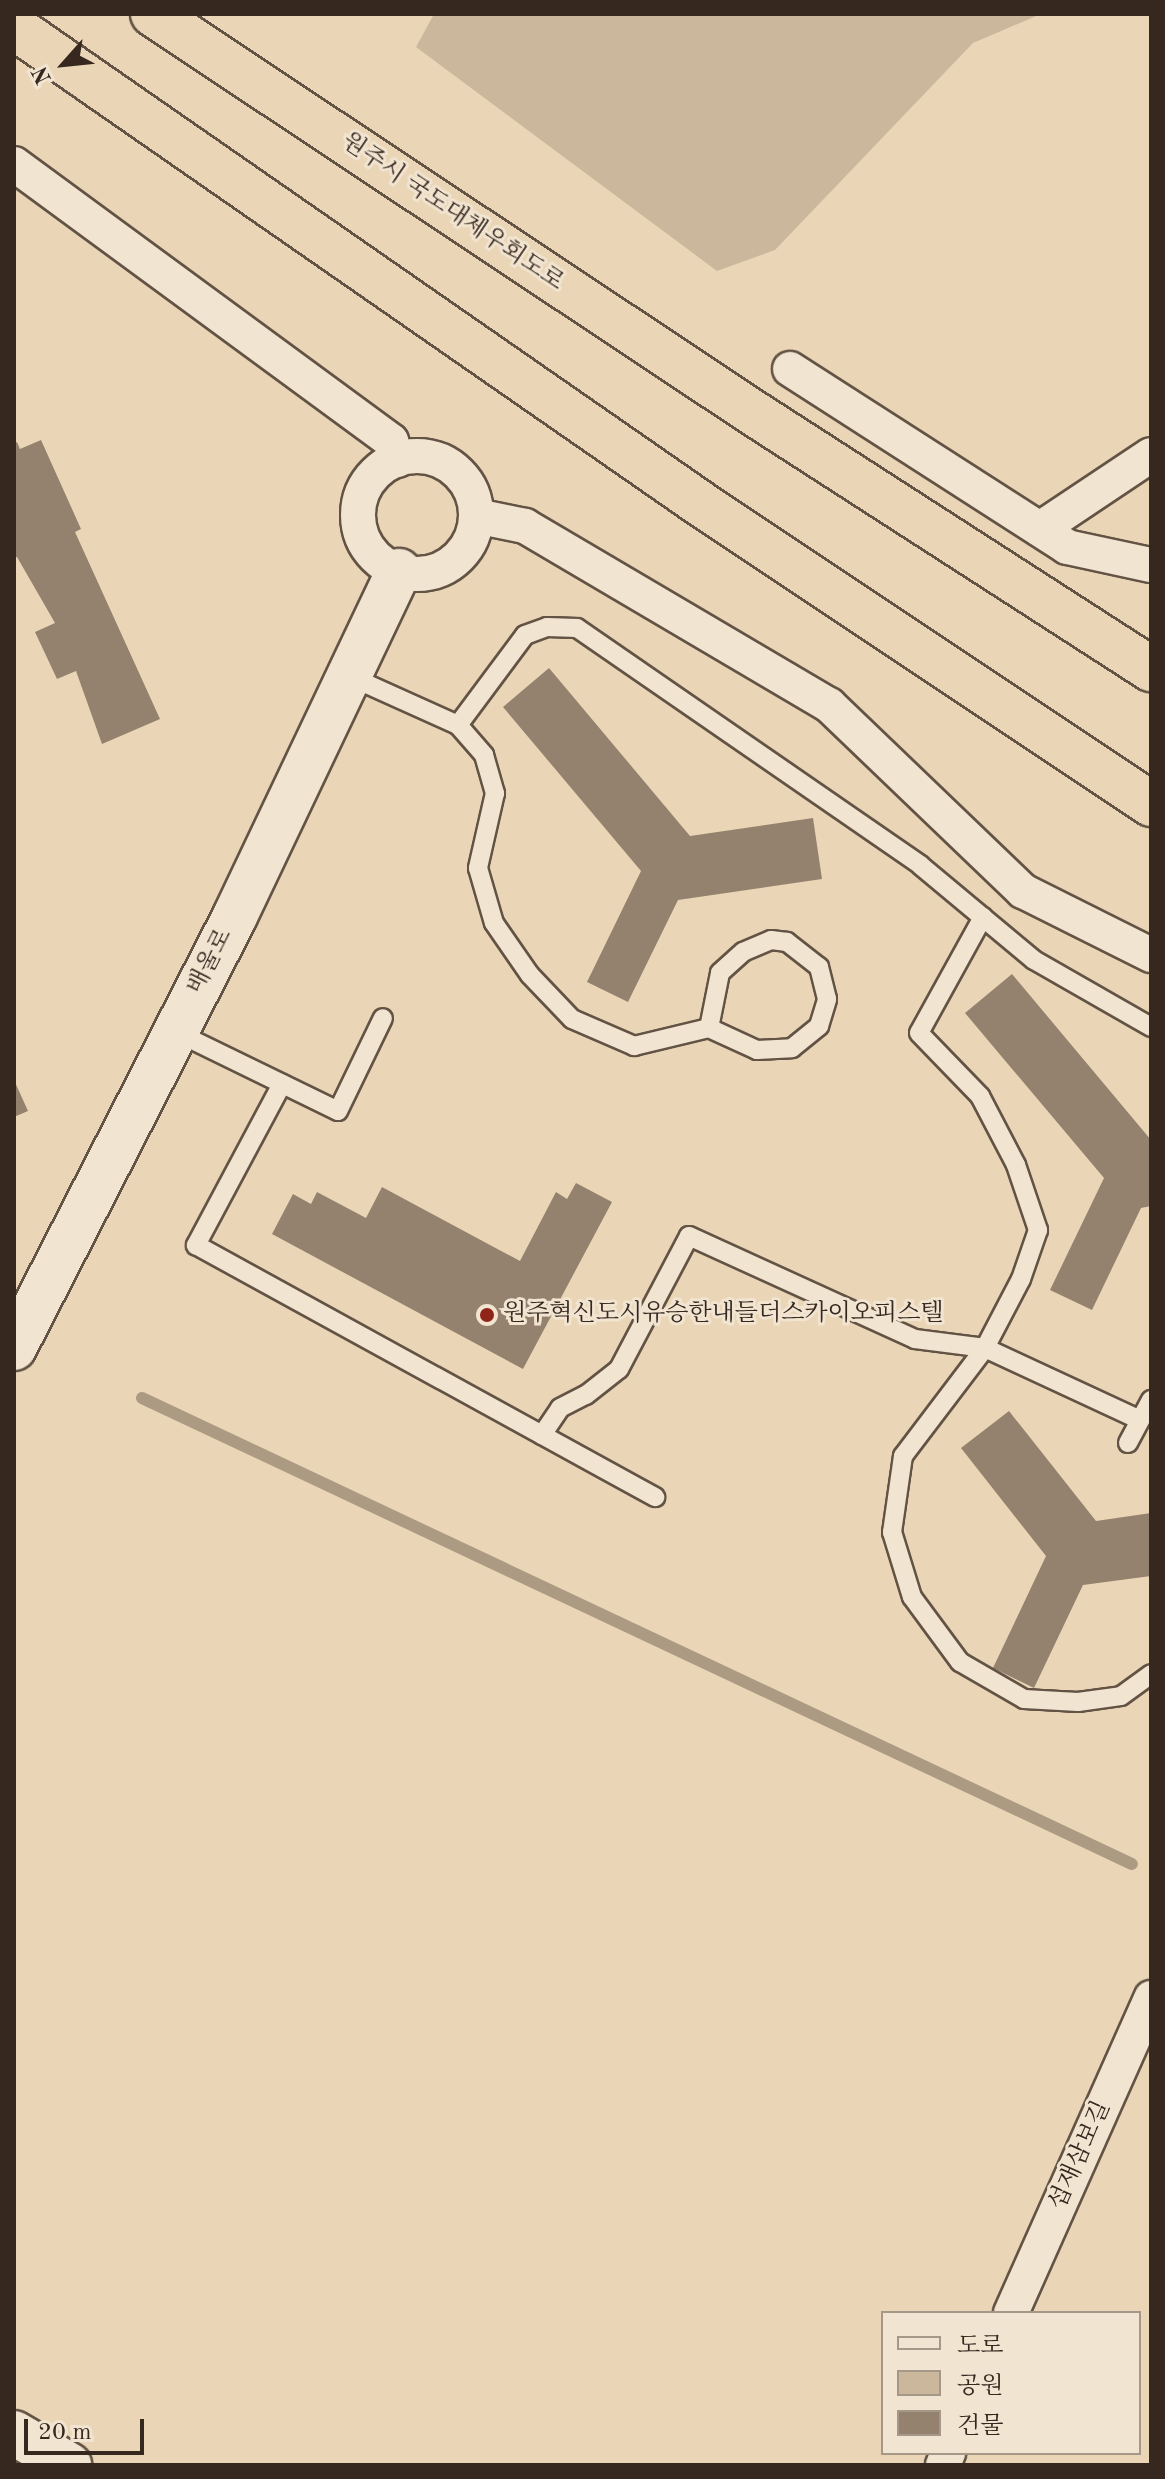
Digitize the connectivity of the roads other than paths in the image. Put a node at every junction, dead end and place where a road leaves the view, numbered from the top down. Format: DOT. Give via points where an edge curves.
graph roads {
  1 [pos="153,14"];
  2 [pos="14,27"];
  3 [pos="14,164"];
  4 [pos="790,369"];
  5 [pos="1151,455"];
  6 [pos="397,460"];
  7 [pos="476,516"];
  8 [pos="1040,529"];
  9 [pos="1151,565"];
  10 [pos="399,571"];
  11 [pos="1151,669"];
  12 [pos="349,676"];
  13 [pos="458,725"];
  14 [pos="1151,804"];
  15 [pos="983,917"];
  16 [pos="1151,955"];
  17 [pos="383,1018"];
  18 [pos="1151,1027"];
  19 [pos="709,1028"];
  20 [pos="176,1032"];
  21 [pos="282,1084"];
  22 [pos="14,1348"];
  23 [pos="985,1348"];
  24 [pos="1151,1400"];
  25 [pos="1140,1420"];
  26 [pos="542,1435"];
  27 [pos="1128,1443"];
  28 [pos="655,1497"];
  29 [pos="1151,1674"];
  30 [pos="1151,1998"];
  31 [pos="1012,2311"];
  32 [pos="14,2433"];
  33 [pos="69,2465"];
  1 -- 11 [label="highway, 원주시 국도대체우회도로" via="752,412"];
  2 -- 14 [label="highway" via="701,504"];
  3 -- 6 [label="street" via="391,441"];
  4 -- 8 [label="street"];
  5 -- 8 [label="street"];
  6 -- 7 [label="street" via="434,458 451,467 474,496"];
  6 -- 10 [label="street" via="367,483 358,519 372,553"];
  7 -- 10 [label="street" via="473,537 446,568 427,574"];
  7 -- 16 [label="street" via="525,526 829,705 1023,891"];
  8 -- 9 [label="street" via="1067,547"];
  10 -- 12 [label="street, 배울로"];
  12 -- 13 [label="lane"];
  12 -- 20 [label="street, 배울로"];
  13 -- 15 [label="lane" via="525,635 547,627 577,628 920,865"];
  13 -- 19 [label="lane" via="484,755 495,793 478,868 494,923 530,975 572,1019 634,1046"];
  15 -- 18 [label="lane" via="1034,960"];
  15 -- 23 [label="lane" via="919,1033 980,1096 1016,1165 1038,1230 1021,1279"];
  17 -- 21 [label="lane" via="338,1111"];
  19 -- 19 [label="lane" via="757,1050 792,1048 819,1026 827,999 819,967 787,942 771,940 743,952 720,973"];
  20 -- 21 [label="lane"];
  20 -- 22 [label="street, 배울로"];
  21 -- 26 [label="lane" via="196,1245"];
  23 -- 25 [label="lane"];
  23 -- 26 [label="lane" via="915,1339 689,1236 619,1369 560,1408"];
  23 -- 29 [label="lane" via="903,1456 892,1532 912,1597 960,1662 1024,1699 1078,1702 1121,1696"];
  24 -- 25 [label="lane"];
  25 -- 27 [label="lane"];
  26 -- 28 [label="lane"];
  30 -- 31 [label="street, 섭재삼보길"];
  32 -- 33 [label="street"];
}
